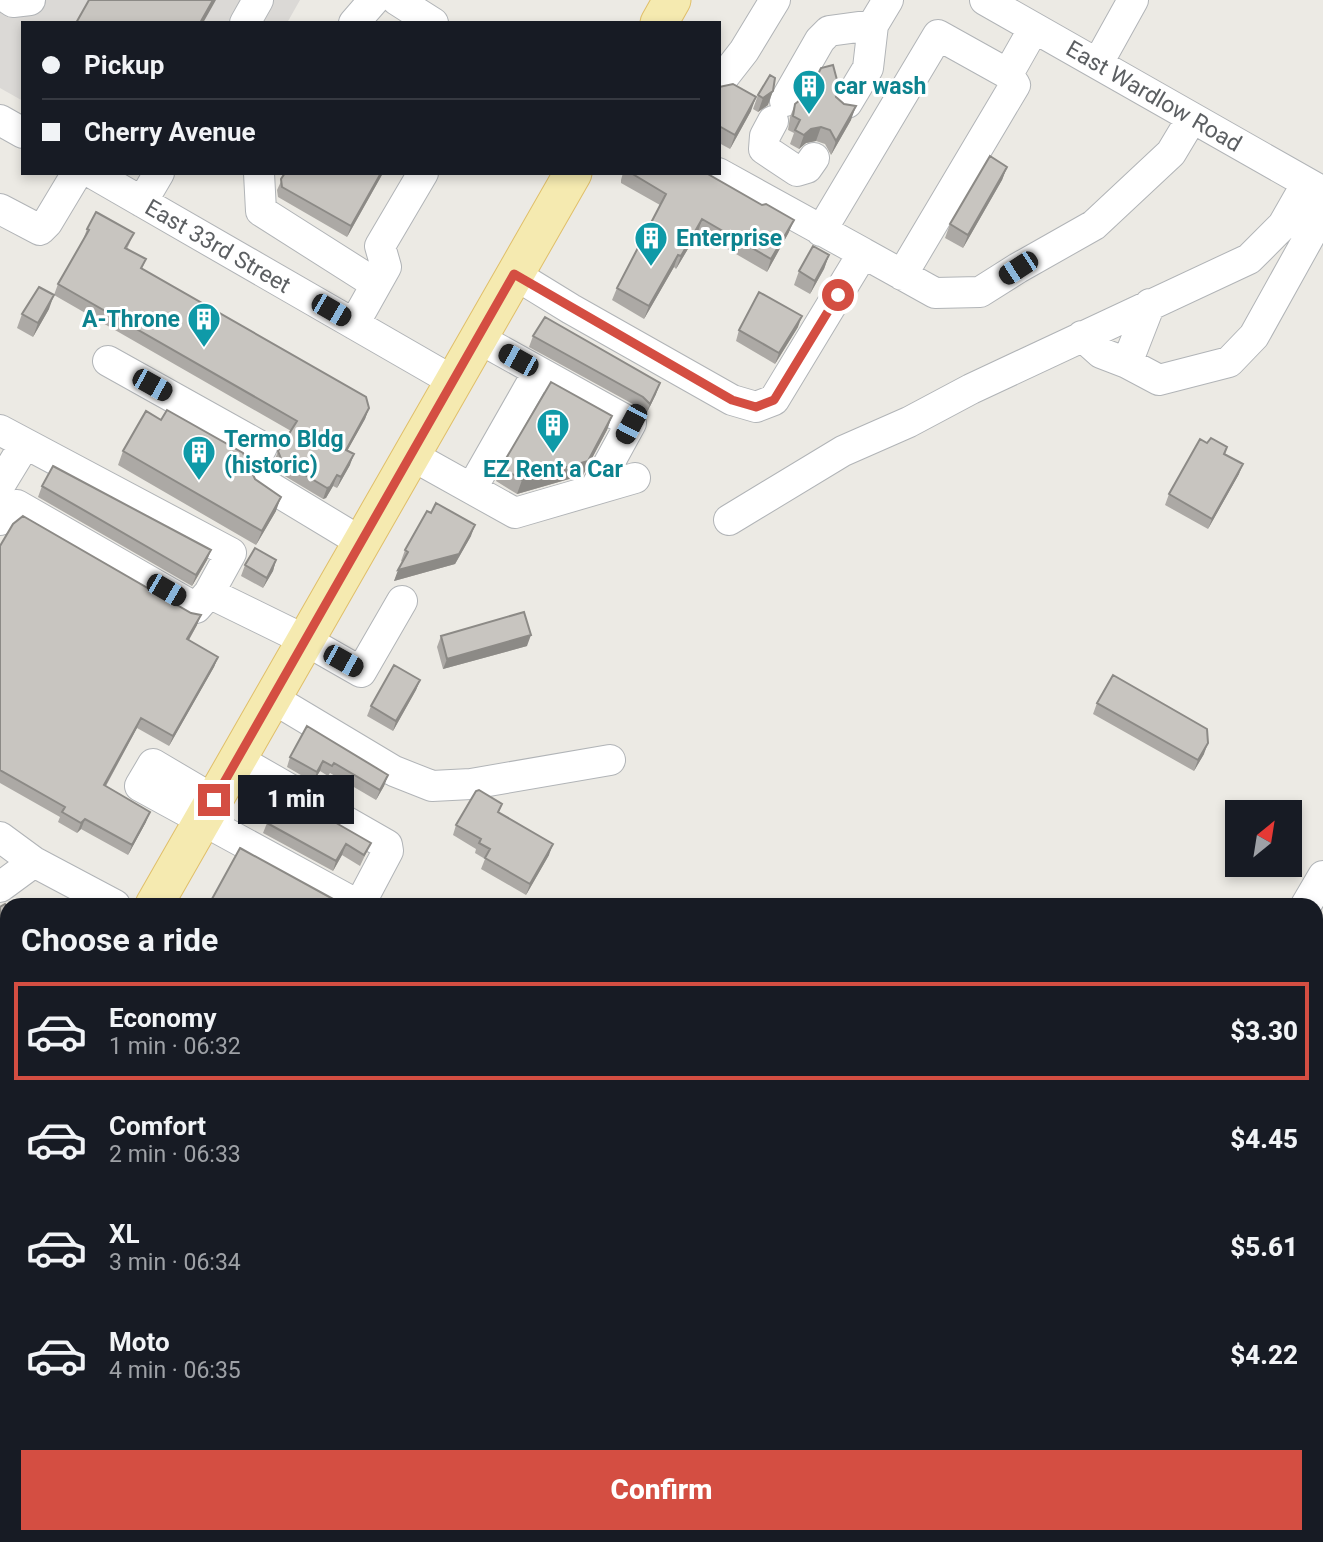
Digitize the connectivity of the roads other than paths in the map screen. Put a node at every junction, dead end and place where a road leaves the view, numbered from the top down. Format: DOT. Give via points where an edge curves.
graph roads {
  1 [pos="10,0"];
  2 [pos="30,0"];
  3 [pos="258,0"];
  4 [pos="374,0"];
  5 [pos="397,0"];
  6 [pos="672,0"];
  7 [pos="775,0"];
  8 [pos="985,0"];
  9 [pos="1133,0"];
  10 [pos="880,12"];
  11 [pos="246,21"];
  12 [pos="356,21"];
  13 [pos="430,21"];
  14 [pos="660,21"];
  15 [pos="1034,28"];
  16 [pos="1098,63"];
  17 [pos="1008,74"];
  18 [pos="721,80"];
  19 [pos="848,103"];
  20 [pos="1192,118"];
  21 [pos="0,120"];
  22 [pos="21,132"];
  23 [pos="814,158"];
  24 [pos="76,175"];
  25 [pos="95,175"];
  26 [pos="158,175"];
  27 [pos="259,175"];
  28 [pos="422,175"];
  29 [pos="572,175"];
  30 [pos="721,175"];
  31 [pos="1315,188"];
  32 [pos="142,202"];
  33 [pos="0,209"];
  34 [pos="1323,212"];
  35 [pos="809,225"];
  36 [pos="863,253"];
  37 [pos="514,274"];
  38 [pos="902,275"];
  39 [pos="376,284"];
  40 [pos="1150,304"];
  41 [pos="354,324"];
  42 [pos="1082,336"];
  43 [pos="478,338"];
  44 [pos="108,361"];
  45 [pos="1127,363"];
  46 [pos="538,372"];
  47 [pos="453,380"];
  48 [pos="13,437"];
  49 [pos="411,455"];
  50 [pos="635,478"];
  51 [pos="0,485"];
  52 [pos="472,488"];
  53 [pos="596,489"];
  54 [pos="0,520"];
  55 [pos="729,520"];
  56 [pos="361,542"];
  57 [pos="209,593"];
  58 [pos="402,601"];
  59 [pos="305,640"];
  60 [pos="272,698"];
  61 [pos="237,759"];
  62 [pos="610,760"];
  63 [pos="208,811"];
  64 [pos="0,837"];
  65 [pos="34,862"];
  66 [pos="1323,876"];
  67 [pos="0,887"];
  68 [pos="102,898"];
  69 [pos="158,898"];
  70 [pos="346,898"];
  71 [pos="363,898"];
  72 [pos="1310,898"];
  1 -- 2 [label="street"];
  3 -- 11 [label="street"];
  4 -- 12 [label="street"];
  5 -- 13 [label="street"];
  6 -- 14 [label="main road"];
  7 -- 18 [label="street"];
  8 -- 15 [label="street, East Wardlow Road"];
  9 -- 16 [label="street"];
  10 -- 19 [label="street" via="868,68"];
  10 -- 23 [label="street" via="829,31 820,40 765,136 764,149 797,171 807,168"];
  15 -- 16 [label="street, East Wardlow Road"];
  15 -- 17 [label="street"];
  16 -- 20 [label="street, East Wardlow Road"];
  17 -- 35 [label="street" via="938,34"];
  17 -- 38 [label="street" via="1015,85"];
  20 -- 31 [label="street, East Wardlow Road"];
  20 -- 38 [label="street" via="1171,153 1094,225 980,292 935,293"];
  21 -- 22 [label="street"];
  24 -- 33 [label="street" via="40,230"];
  25 -- 32 [label="street, East 33rd Street"];
  26 -- 32 [label="street"];
  27 -- 39 [label="street" via="261,211"];
  28 -- 39 [label="street" via="380,246 386,267"];
  29 -- 37 [label="main road"];
  30 -- 35 [label="street"];
  31 -- 40 [label="street" via="1249,259"];
  32 -- 41 [label="street, East 33rd Street"];
  34 -- 45 [label="street" via="1254,336 1229,362 1159,380"];
  35 -- 36 [label="street"];
  36 -- 37 [label="street" via="774,400 756,407 732,400"];
  36 -- 38 [label="street"];
  37 -- 43 [label="main road"];
  39 -- 41 [label="street"];
  40 -- 42 [label="street"];
  40 -- 45 [label="street"];
  41 -- 47 [label="street, East 33rd Street"];
  42 -- 45 [label="street" via="1101,353"];
  42 -- 55 [label="street" via="843,451"];
  43 -- 46 [label="street"];
  43 -- 47 [label="main road"];
  44 -- 56 [label="street" via="262,447 254,462 265,484"];
  46 -- 52 [label="street"];
  46 -- 53 [label="street" via="631,424"];
  47 -- 49 [label="main road"];
  48 -- 51 [label="street"];
  48 -- 57 [label="street" via="230,554"];
  49 -- 52 [label="street"];
  49 -- 56 [label="main road"];
  50 -- 53 [label="street"];
  52 -- 53 [label="street" via="515,513"];
  54 -- 57 [label="street" via="17,505 197,608"];
  56 -- 59 [label="main road"];
  57 -- 59 [label="street"];
  58 -- 59 [label="street" via="362,672"];
  59 -- 60 [label="main road"];
  60 -- 61 [label="main road"];
  60 -- 62 [label="street" via="394,771 432,786 471,784"];
  61 -- 63 [label="main road"];
  61 -- 71 [label="street" via="387,845"];
  63 -- 69 [label="main road"];
  63 -- 70 [label="street"];
  64 -- 65 [label="street"];
  65 -- 67 [label="street"];
  65 -- 68 [label="street"];
  66 -- 72 [label="street"];
}
